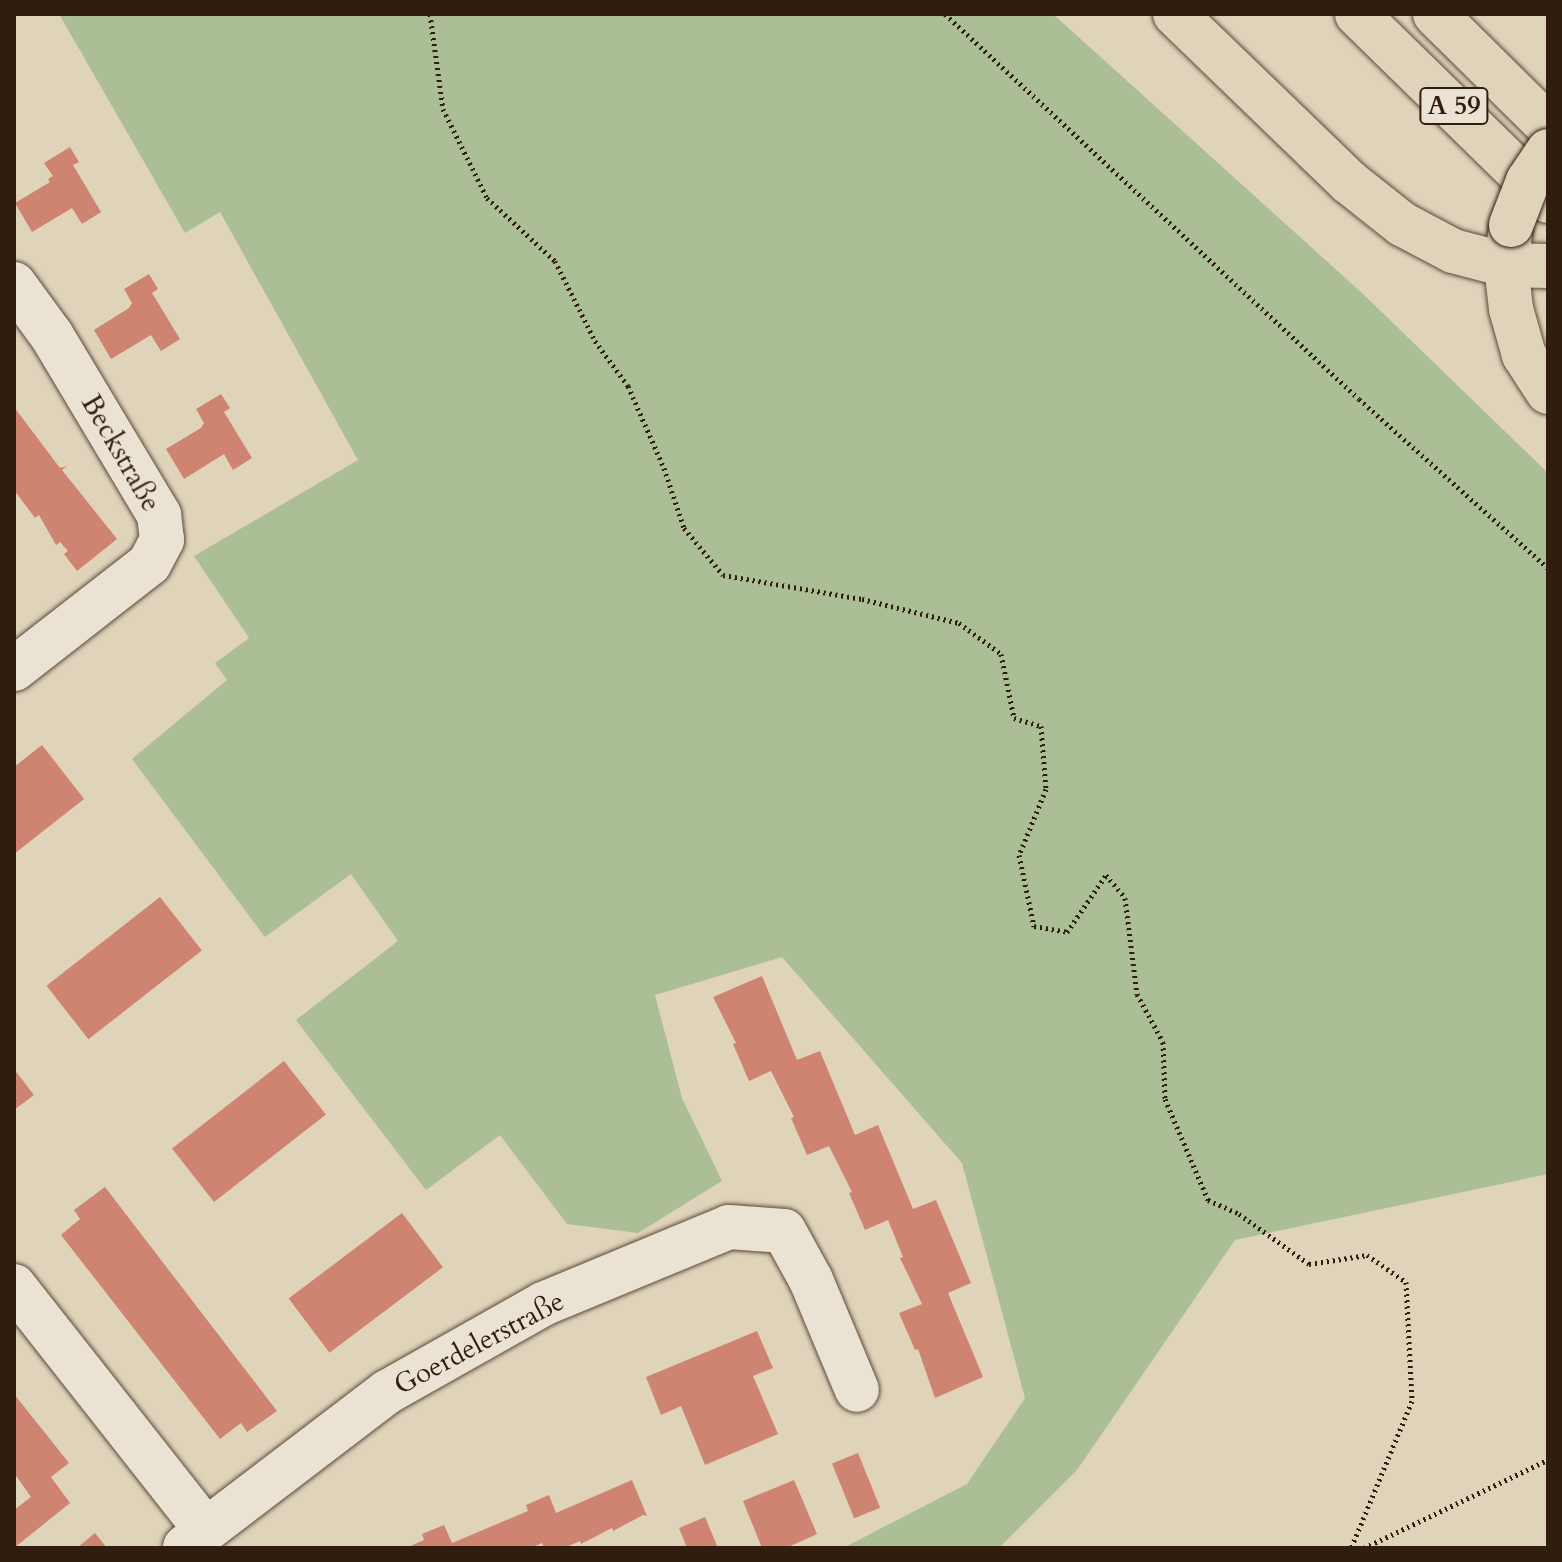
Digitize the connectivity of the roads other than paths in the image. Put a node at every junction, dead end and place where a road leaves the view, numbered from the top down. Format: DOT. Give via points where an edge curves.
graph roads {
  1 [pos="1175,14"];
  2 [pos="1357,14"];
  3 [pos="1435,14"];
  4 [pos="1548,126"];
  5 [pos="1548,151"];
  6 [pos="1548,201"];
  7 [pos="1522,252"];
  8 [pos="14,284"];
  9 [pos="1548,392"];
  10 [pos="14,669"];
  11 [pos="14,1286"];
  12 [pos="857,1390"];
  13 [pos="195,1539"];
  1 -- 7 [label="highway" via="1349,182 1402,224 1453,251"];
  2 -- 6 [label="highway, A 59"];
  3 -- 4 [label="highway, A 59"];
  5 -- 7 [label="highway, bridge" via="1528,181"];
  7 -- 9 [label="highway" via="1511,309 1524,355"];
  8 -- 10 [label="street, Beckstraße" via="52,336 159,515 162,540 149,564"];
  11 -- 13 [label="street, Goerdelerstraße"];
  12 -- 13 [label="street, Goerdelerstraße" via="811,1280 784,1231 729,1227 543,1304 387,1392"];
}
